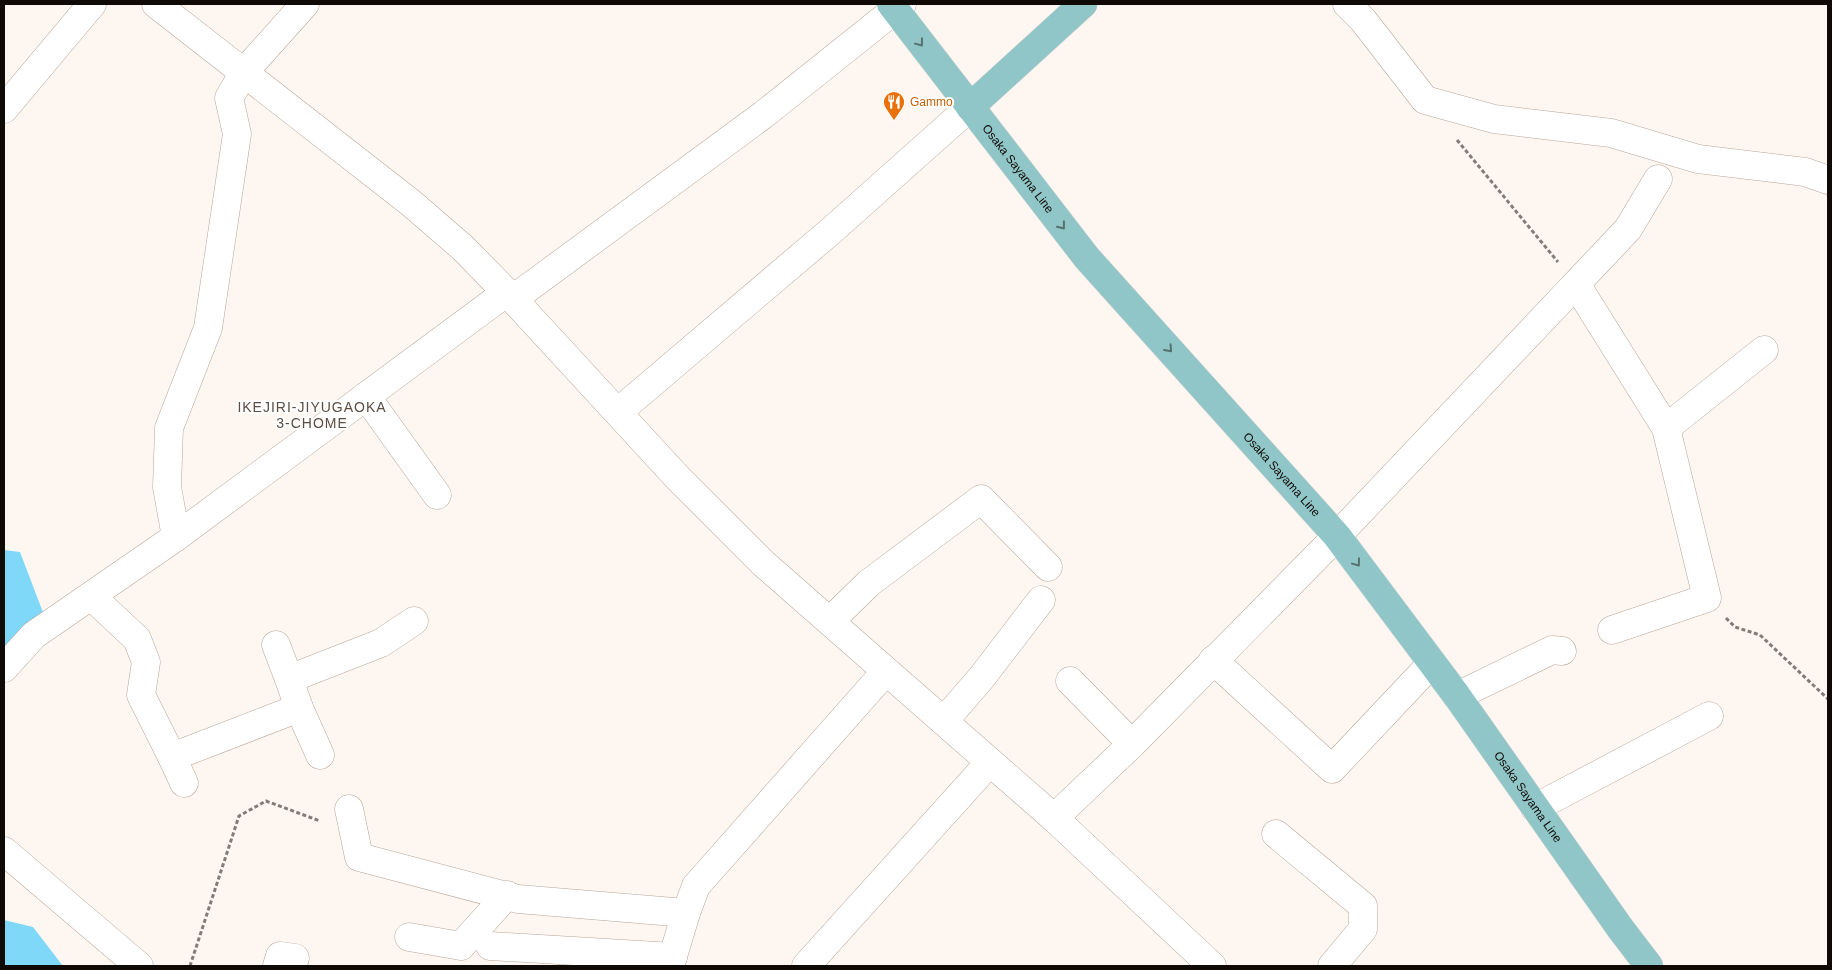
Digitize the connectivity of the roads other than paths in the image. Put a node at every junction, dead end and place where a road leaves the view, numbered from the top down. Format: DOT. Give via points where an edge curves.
graph roads {
  1 [pos="92,4"];
  2 [pos="156,4"];
  3 [pos="305,4"];
  4 [pos="1082,4"];
  5 [pos="1347,4"];
  6 [pos="896,5"];
  7 [pos="244,72"];
  8 [pos="970,107"];
  9 [pos="4,108"];
  10 [pos="1658,180"];
  11 [pos="1828,180"];
  12 [pos="1576,284"];
  13 [pos="510,295"];
  14 [pos="1764,350"];
  15 [pos="366,396"];
  16 [pos="618,412"];
  17 [pos="1666,428"];
  18 [pos="437,495"];
  19 [pos="1337,536"];
  20 [pos="176,537"];
  21 [pos="1048,568"];
  22 [pos="91,596"];
  23 [pos="1041,600"];
  24 [pos="414,620"];
  25 [pos="830,621"];
  26 [pos="1612,630"];
  27 [pos="276,645"];
  28 [pos="1562,652"];
  29 [pos="1213,660"];
  30 [pos="1432,663"];
  31 [pos="4,668"];
  32 [pos="886,671"];
  33 [pos="288,679"];
  34 [pos="1070,681"];
  35 [pos="1457,696"];
  36 [pos="300,708"];
  37 [pos="1709,716"];
  38 [pos="944,721"];
  39 [pos="1132,744"];
  40 [pos="320,755"];
  41 [pos="172,757"];
  42 [pos="990,762"];
  43 [pos="184,784"];
  44 [pos="1535,808"];
  45 [pos="1054,818"];
  46 [pos="352,821"];
  47 [pos="1276,834"];
  48 [pos="4,851"];
  49 [pos="507,896"];
  50 [pos="686,913"];
  51 [pos="409,937"];
  52 [pos="490,946"];
  53 [pos="672,962"];
  54 [pos="139,966"];
  55 [pos="806,966"];
  56 [pos="1212,966"];
  57 [pos="1332,966"];
  58 [pos="1650,966"];
  1 -- 9 [label="street"];
  2 -- 7 [label="street"];
  3 -- 7 [label="street"];
  4 -- 8 [label="main road"];
  5 -- 11 [label="street" via="1425,100 1494,119 1611,133 1698,159 1805,172"];
  6 -- 8 [label="main road, Osaka Sayama Line, one-way"];
  6 -- 13 [label="street" via="763,115"];
  7 -- 13 [label="street" via="411,203"];
  7 -- 20 [label="street" via="229,98 237,134 208,328 169,428 167,487"];
  8 -- 16 [label="street" via="832,230"];
  8 -- 19 [label="main road, Osaka Sayama Line, one-way" via="1087,258"];
  10 -- 12 [label="street" via="1628,229"];
  12 -- 17 [label="street"];
  12 -- 19 [label="street"];
  13 -- 15 [label="street"];
  13 -- 16 [label="street"];
  14 -- 17 [label="street"];
  15 -- 18 [label="street"];
  15 -- 20 [label="street"];
  16 -- 25 [label="street" via="764,564"];
  17 -- 26 [label="street" via="1707,598"];
  19 -- 29 [label="street"];
  19 -- 30 [label="main road, Osaka Sayama Line, one-way"];
  20 -- 22 [label="street"];
  21 -- 25 [label="street" via="1028,532 981,499 869,583"];
  22 -- 31 [label="street" via="34,635"];
  22 -- 41 [label="street" via="137,640 146,662 141,695"];
  23 -- 38 [label="street"];
  24 -- 33 [label="street" via="384,650"];
  25 -- 32 [label="street"];
  27 -- 33 [label="street"];
  28 -- 35 [label="street" via="1552,650"];
  29 -- 30 [label="street" via="1332,769"];
  29 -- 39 [label="street"];
  30 -- 35 [label="main road, Osaka Sayama Line"];
  32 -- 38 [label="street"];
  32 -- 50 [label="street" via="696,886"];
  33 -- 36 [label="street"];
  34 -- 39 [label="street"];
  35 -- 44 [label="main road, Osaka Sayama Line"];
  36 -- 40 [label="street"];
  36 -- 41 [label="street"];
  37 -- 44 [label="street"];
  38 -- 42 [label="street"];
  39 -- 45 [label="street"];
  41 -- 43 [label="street"];
  42 -- 45 [label="street"];
  42 -- 55 [label="street"];
  44 -- 58 [label="main road, Osaka Sayama Line"];
  45 -- 56 [label="street"];
  46 -- 49 [label="street" via="359,857"];
  47 -- 57 [label="street" via="1363,906 1363,930"];
  48 -- 54 [label="street"];
  49 -- 50 [label="street"];
  49 -- 51 [label="street" via="462,946"];
  50 -- 53 [label="street"];
  52 -- 53 [label="street"];
}
